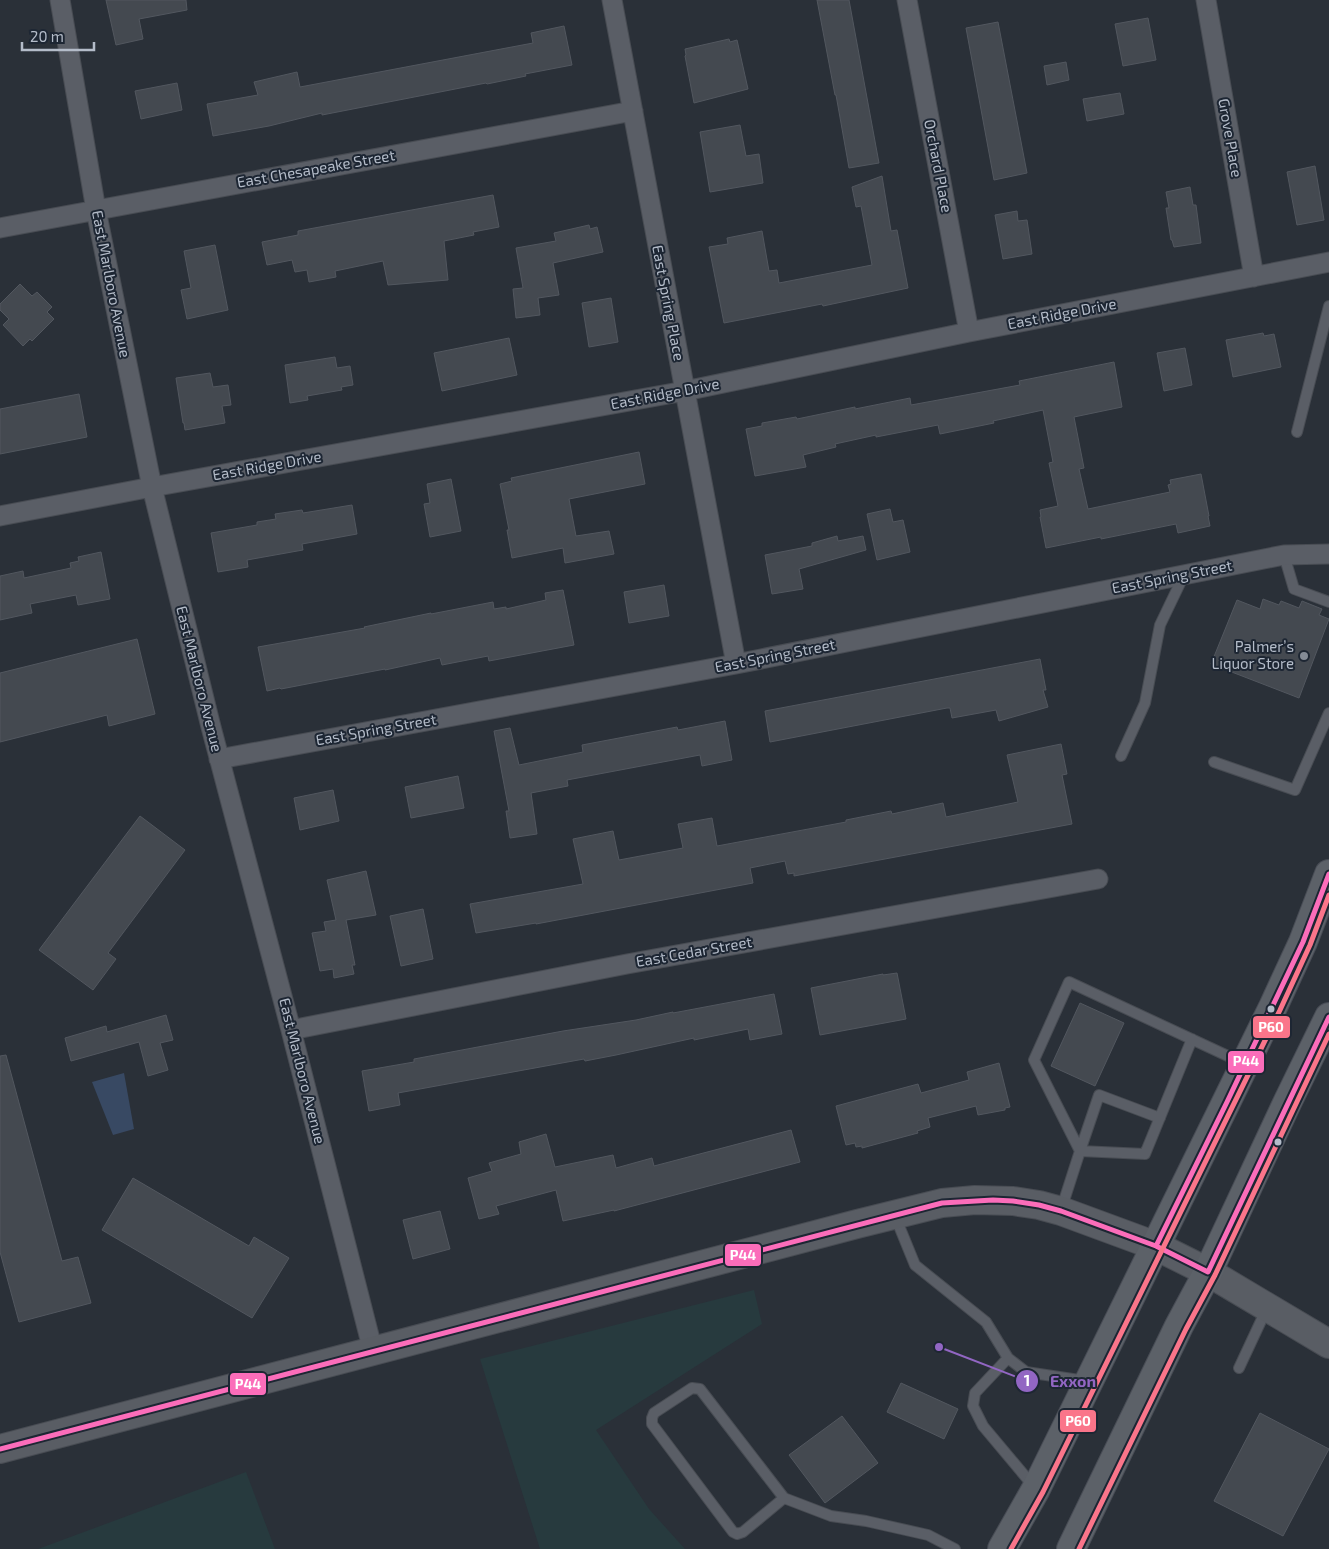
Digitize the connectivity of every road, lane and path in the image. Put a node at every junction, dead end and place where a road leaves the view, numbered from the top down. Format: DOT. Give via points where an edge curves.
graph roads {
  1 [pos="60,0"];
  2 [pos="612,0"];
  3 [pos="907,0"];
  4 [pos="1206,0"];
  5 [pos="633,111"];
  6 [pos="96,210"];
  7 [pos="0,228"];
  8 [pos="1329,262"];
  9 [pos="1254,277"];
  10 [pos="1329,306"];
  11 [pos="969,332"];
  12 [pos="685,391"];
  13 [pos="1297,432"];
  14 [pos="152,487"];
  15 [pos="0,516"];
  16 [pos="1329,554"];
  17 [pos="1284,555"];
  18 [pos="1184,575"];
  19 [pos="1329,602"];
  20 [pos="736,664"];
  21 [pos="1329,714"];
  22 [pos="1121,756"];
  23 [pos="220,759"];
  24 [pos="1214,762"];
  25 [pos="1329,874"];
  26 [pos="1098,879"];
  27 [pos="1329,1017"];
  28 [pos="291,1030"];
  29 [pos="1192,1039"];
  30 [pos="1246,1064"];
  31 [pos="1160,1118"];
  32 [pos="1080,1151"];
  33 [pos="1061,1211"];
  34 [pos="894,1215"];
  35 [pos="1156,1246"];
  36 [pos="1208,1272"];
  37 [pos="1268,1307"];
  38 [pos="1326,1340"];
  39 [pos="373,1351"];
  40 [pos="1008,1358"];
  41 [pos="1239,1368"];
  42 [pos="1089,1382"];
  43 [pos="0,1449"];
  44 [pos="1036,1489"];
  45 [pos="784,1498"];
  46 [pos="955,1549"];
  47 [pos="1002,1549"];
  48 [pos="1071,1549"];
  1 -- 6 [label="street, East Marlboro Avenue"];
  2 -- 5 [label="street, East Spring Place"];
  3 -- 11 [label="street, Orchard Place"];
  4 -- 9 [label="street, Grove Place"];
  5 -- 6 [label="street, East Chesapeake Street"];
  5 -- 12 [label="street, East Spring Place"];
  6 -- 7 [label="street, East Chesapeake Street"];
  6 -- 14 [label="street, East Marlboro Avenue"];
  8 -- 9 [label="street, East Ridge Drive"];
  9 -- 11 [label="street, East Ridge Drive"];
  10 -- 13 [label="lane"];
  11 -- 12 [label="street, East Ridge Drive"];
  12 -- 14 [label="street, East Ridge Drive"];
  12 -- 20 [label="street, East Spring Place"];
  14 -- 15 [label="street, East Ridge Drive"];
  14 -- 23 [label="street, East Marlboro Avenue"];
  16 -- 17 [label="street, East Spring Street"];
  17 -- 18 [label="street, East Spring Street"];
  17 -- 19 [label="lane" via="1294,589"];
  18 -- 20 [label="street, East Spring Street"];
  18 -- 22 [label="lane" via="1160,625 1145,703"];
  20 -- 23 [label="street, East Spring Street"];
  21 -- 24 [label="lane" via="1295,790"];
  23 -- 28 [label="street, East Marlboro Avenue"];
  25 -- 30 [label="main road" via="1303,942"];
  26 -- 28 [label="street, East Cedar Street" via="628,964"];
  27 -- 36 [label="main road"];
  28 -- 39 [label="street, East Marlboro Avenue"];
  29 -- 30 [label="lane"];
  29 -- 31 [label="lane"];
  29 -- 32 [label="lane" via="1069,982 1034,1060"];
  30 -- 35 [label="main road"];
  31 -- 32 [label="lane" via="1145,1154"];
  31 -- 32 [label="lane" via="1100,1095"];
  32 -- 33 [label="lane"];
  33 -- 34 [label="street" via="1013,1201 975,1200"];
  33 -- 35 [label="street"];
  34 -- 39 [label="street"];
  34 -- 40 [label="lane" via="915,1265 986,1322"];
  35 -- 36 [label="street"];
  35 -- 42 [label="main road"];
  36 -- 37 [label="street"];
  36 -- 48 [label="main road"];
  37 -- 38 [label="street"];
  37 -- 41 [label="lane"];
  39 -- 43 [label="street"];
  40 -- 42 [label="lane" via="1026,1372"];
  40 -- 44 [label="lane" via="975,1393 972,1406 983,1426"];
  42 -- 44 [label="main road"];
  44 -- 47 [label="main road"];
  45 -- 45 [label="lane" via="700,1389 692,1388 654,1413 652,1424 733,1532 743,1532"];
  45 -- 46 [label="lane" via="831,1516 928,1535"];
}
